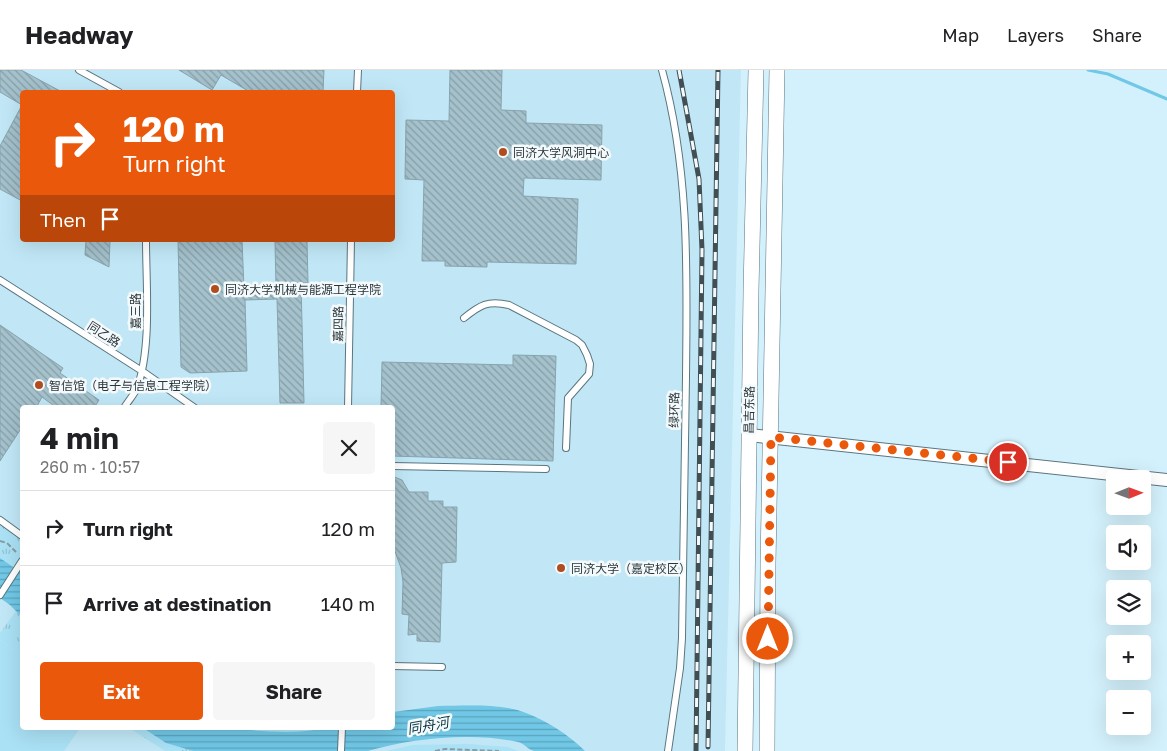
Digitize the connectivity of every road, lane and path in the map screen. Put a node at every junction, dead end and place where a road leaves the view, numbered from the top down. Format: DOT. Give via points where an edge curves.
graph roads {
  1 [pos="79,70"];
  2 [pos="358,70"];
  3 [pos="662,70"];
  4 [pos="756,70"];
  5 [pos="777,70"];
  6 [pos="115,90"];
  7 [pos="357,90"];
  8 [pos="146,242"];
  9 [pos="351,242"];
  10 [pos="0,280"];
  11 [pos="464,318"];
  12 [pos="142,371"];
  13 [pos="126,405"];
  14 [pos="191,405"];
  15 [pos="348,405"];
  16 [pos="748,435"];
  17 [pos="771,437"];
  18 [pos="566,448"];
  19 [pos="395,466"];
  20 [pos="546,469"];
  21 [pos="1167,480"];
  22 [pos="0,520"];
  23 [pos="20,535"];
  24 [pos="0,541"];
  25 [pos="20,559"];
  26 [pos="20,564"];
  27 [pos="0,595"];
  28 [pos="395,666"];
  29 [pos="442,667"];
  30 [pos="342,730"];
  31 [pos="341,751"];
  32 [pos="435,751"];
  33 [pos="499,751"];
  34 [pos="668,751"];
  35 [pos="744,751"];
  36 [pos="767,751"];
  1 -- 6 [label="lane"];
  2 -- 7 [label="lane"];
  3 -- 34 [label="lane, 绿环路" via="671,102 683,182 687,281 682,638"];
  4 -- 16 [label="street, 昌吉东路"];
  5 -- 17 [label="street, 昌吉东路"];
  8 -- 12 [label="lane, 嘉三路" via="146,339"];
  9 -- 15 [label="lane, 嘉四路"];
  10 -- 12 [label="lane, 同乙路"];
  11 -- 18 [label="lane" via="474,309 491,302 509,305 582,345 590,364 589,374 568,398"];
  12 -- 13 [label="lane, 嘉三路" via="136,390"];
  12 -- 14 [label="lane, 同乙路"];
  16 -- 17 [label="street"];
  16 -- 35 [label="street, 昌吉东路"];
  17 -- 21 [label="street"];
  17 -- 36 [label="street, 昌吉东路"];
  19 -- 20 [label="lane"];
  22 -- 23 [label="lane"];
  24 -- 25 [label="path" via="7,543"];
  26 -- 27 [label="lane"];
  28 -- 29 [label="lane"];
  30 -- 31 [label="lane"];
  32 -- 33 [label="path"];
}
